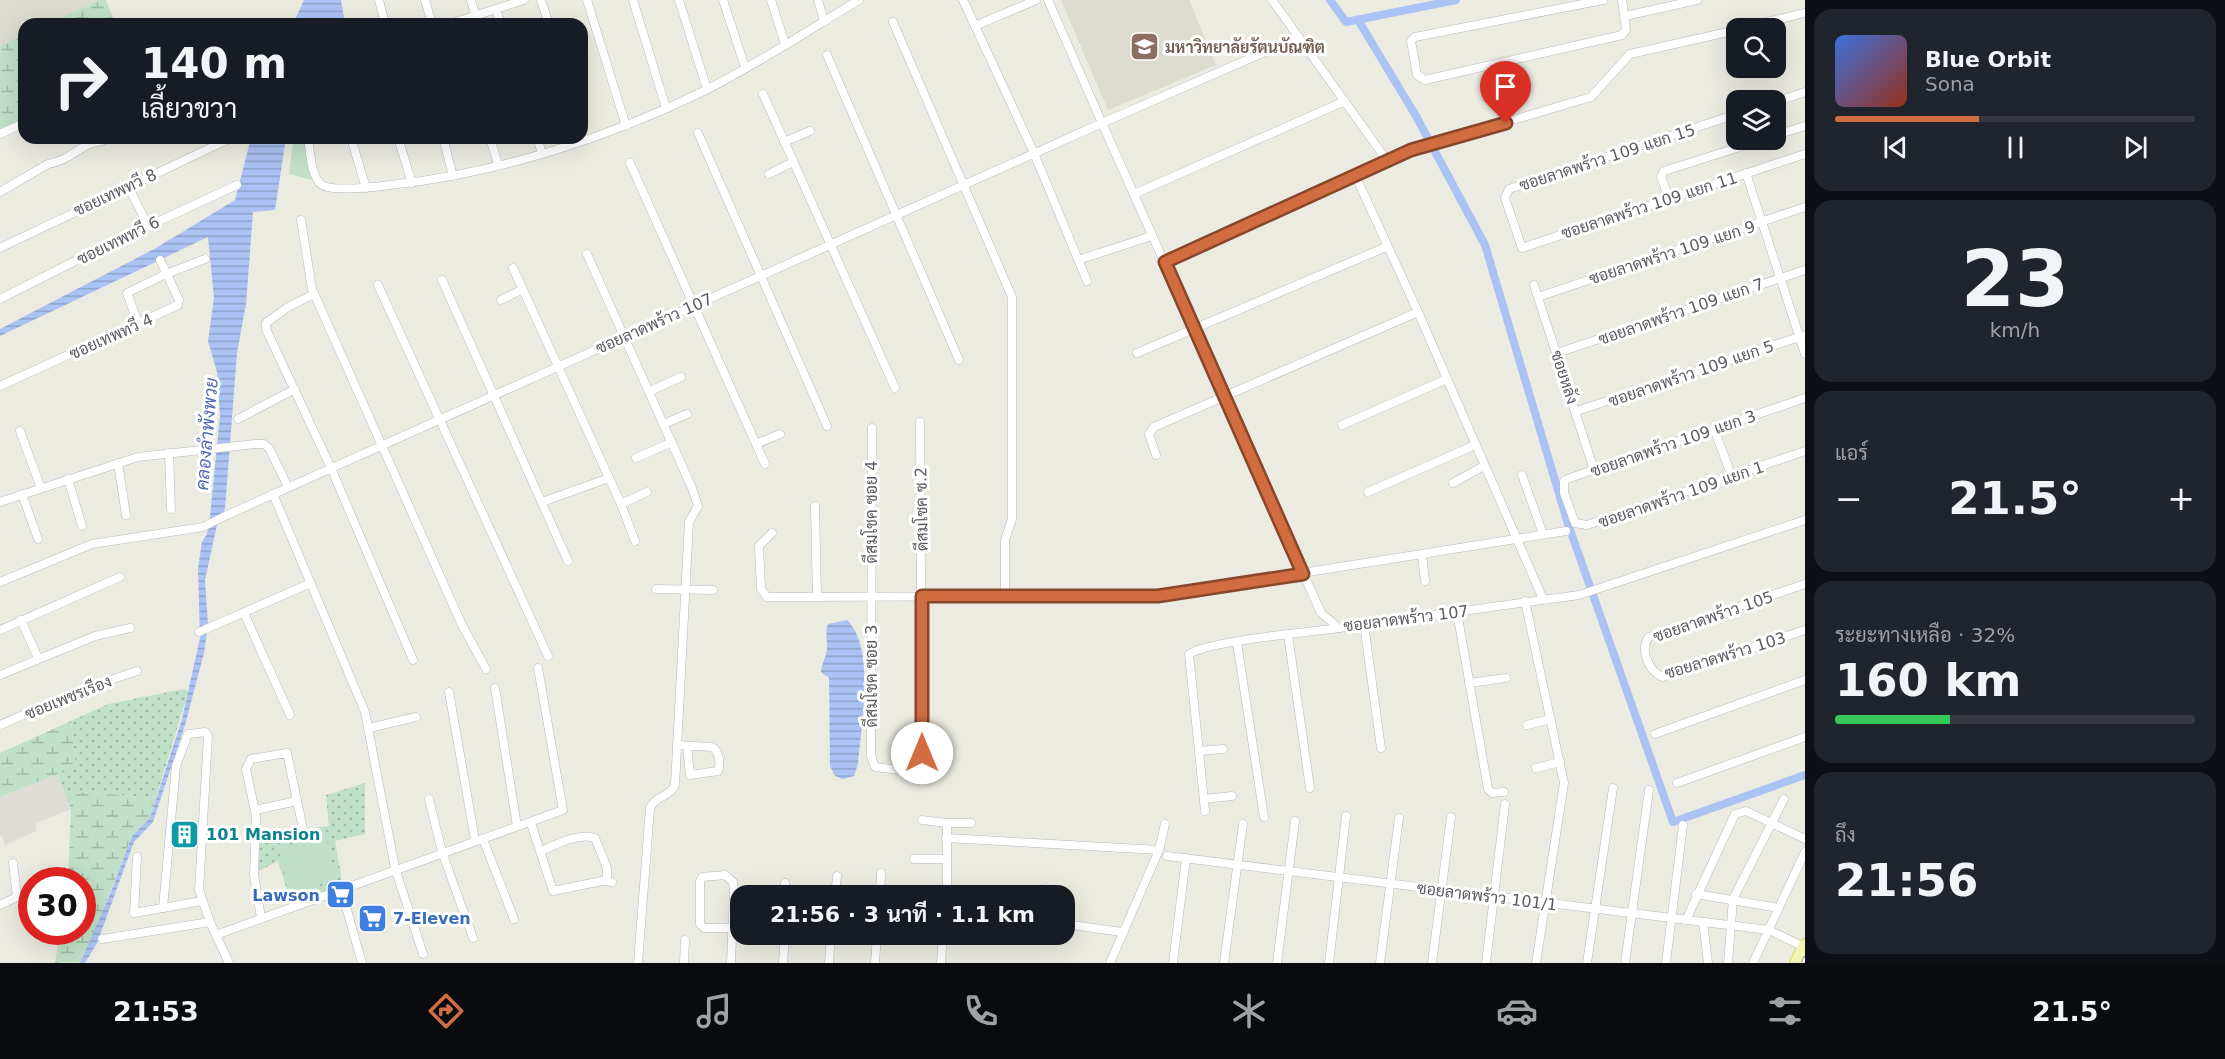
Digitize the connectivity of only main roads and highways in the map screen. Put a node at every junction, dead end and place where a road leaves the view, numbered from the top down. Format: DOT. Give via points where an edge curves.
graph roads {
  1 [pos="1804,946"];
  2 [pos="1796,963"];
  1 -- 2 [label="main road"];
}
